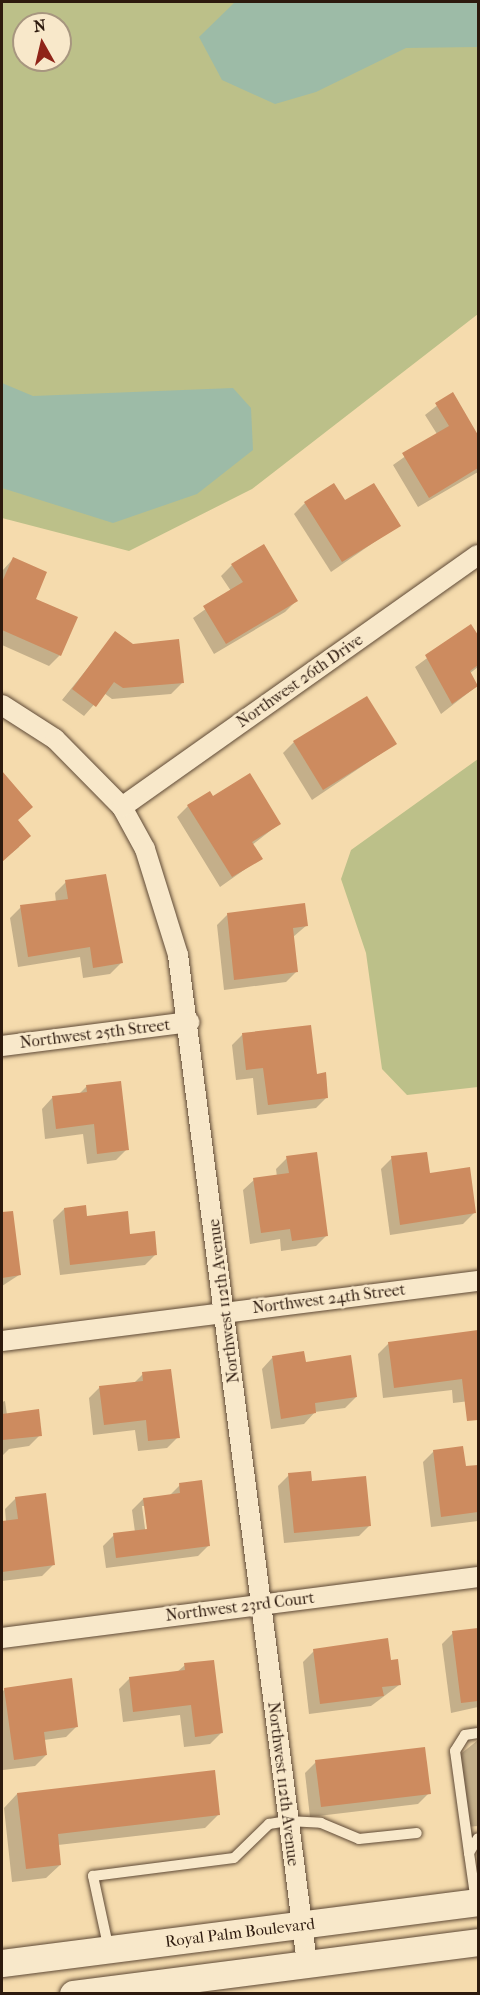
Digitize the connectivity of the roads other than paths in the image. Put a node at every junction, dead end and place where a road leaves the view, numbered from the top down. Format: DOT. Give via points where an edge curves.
graph roads {
  1 [pos="478,555"];
  2 [pos="2,705"];
  3 [pos="122,807"];
  4 [pos="189,1023"];
  5 [pos="2,1046"];
  6 [pos="478,1281"];
  7 [pos="226,1311"];
  8 [pos="2,1341"];
  9 [pos="478,1577"];
  10 [pos="260,1604"];
  11 [pos="2,1638"];
  12 [pos="478,1733"];
  13 [pos="288,1821"];
  14 [pos="417,1833"];
  15 [pos="478,1838"];
  16 [pos="469,1853"];
  17 [pos="477,1903"];
  18 [pos="302,1925"];
  19 [pos="478,1942"];
  20 [pos="109,1950"];
  21 [pos="2,1964"];
  22 [pos="307,1964"];
  23 [pos="204,1985"];
  24 [pos="76,1993"];
  1 -- 3 [label="street, Northwest 26th Drive"];
  2 -- 3 [label="street, Northwest 112th Avenue" via="55,739"];
  3 -- 4 [label="street, Northwest 112th Avenue" via="145,849 166,906"];
  4 -- 5 [label="street, Northwest 25th Street"];
  4 -- 7 [label="street, Northwest 112th Avenue"];
  6 -- 7 [label="street, Northwest 24th Street"];
  7 -- 8 [label="street, Northwest 24th Street"];
  7 -- 10 [label="street, Northwest 112th Avenue"];
  9 -- 10 [label="street, Northwest 23rd Court"];
  10 -- 11 [label="street, Northwest 23rd Court"];
  10 -- 13 [label="street, Northwest 112th Avenue"];
  12 -- 16 [label="lane" via="465,1735 455,1751"];
  13 -- 14 [label="lane" via="321,1823 359,1839"];
  13 -- 18 [label="street, Northwest 112th Avenue"];
  13 -- 20 [label="lane" via="270,1824 234,1858 93,1876"];
  15 -- 16 [label="lane"];
  16 -- 17 [label="lane"];
  17 -- 18 [label="main road, Royal Palm Boulevard"];
  18 -- 20 [label="main road, Royal Palm Boulevard"];
  18 -- 22 [label="street, Northwest 112th Avenue"];
  19 -- 22 [label="main road"];
  20 -- 21 [label="main road, Royal Palm Boulevard"];
  22 -- 23 [label="main road"];
  23 -- 24 [label="main road"];
}
